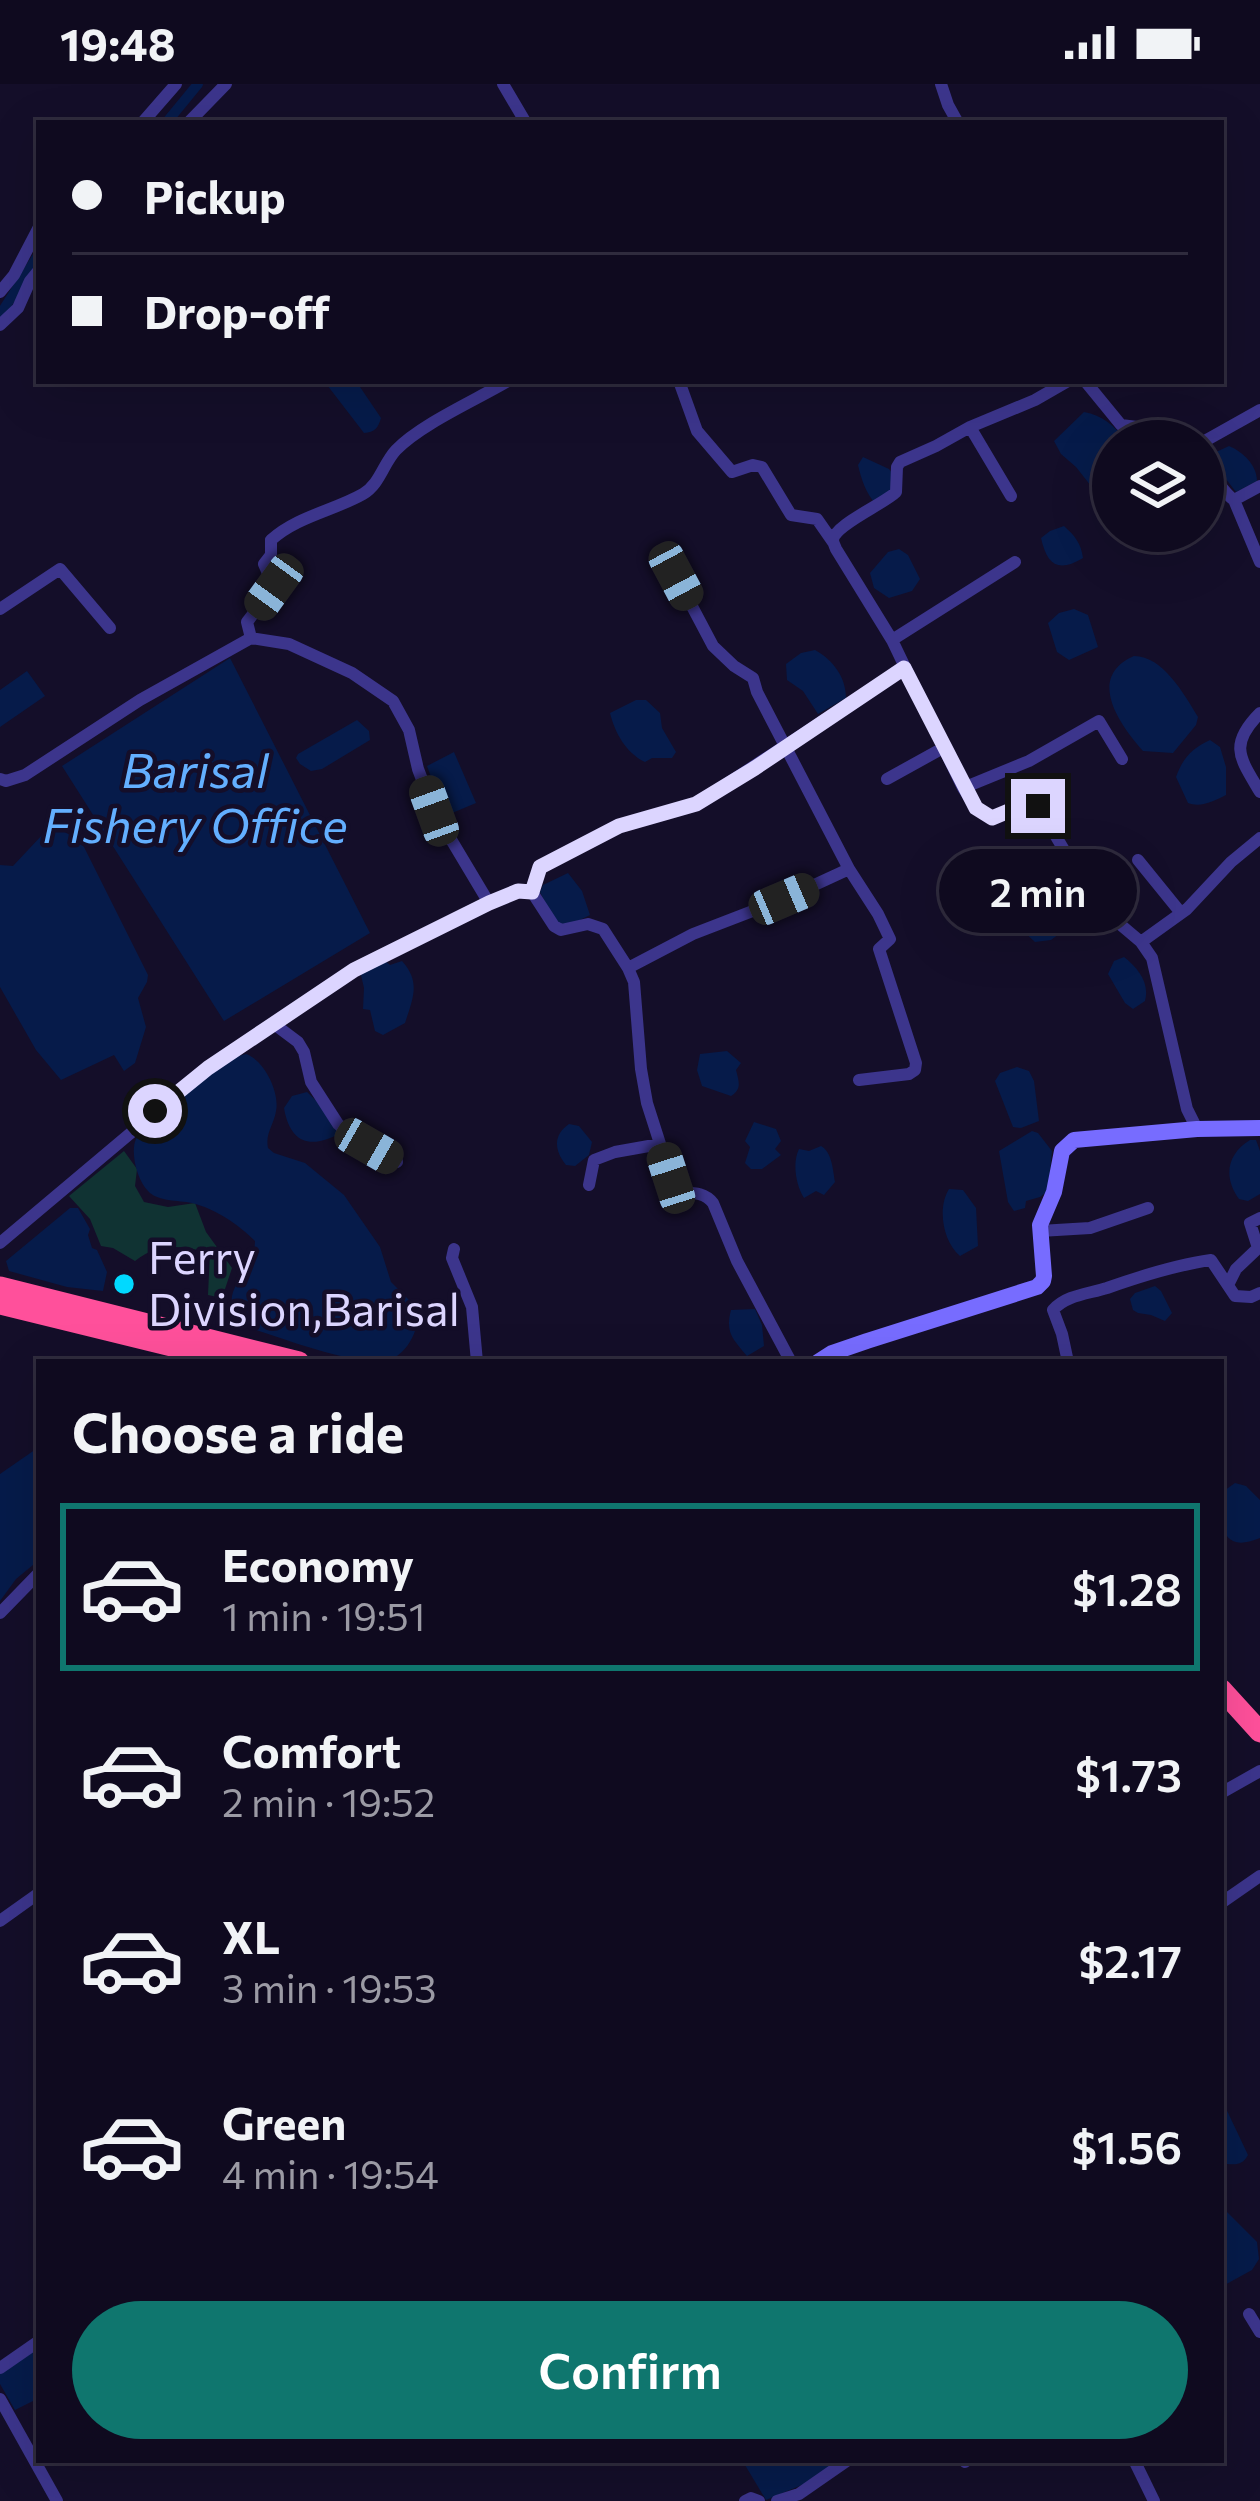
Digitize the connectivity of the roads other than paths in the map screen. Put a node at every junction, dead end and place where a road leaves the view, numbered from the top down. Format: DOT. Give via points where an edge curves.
graph roads {
  1 [pos="176,84"];
  2 [pos="226,84"];
  3 [pos="503,84"];
  4 [pos="941,84"];
  5 [pos="145,120"];
  6 [pos="191,120"];
  7 [pos="524,120"];
  8 [pos="956,120"];
  9 [pos="36,233"];
  10 [pos="36,273"];
  11 [pos="0,292"];
  12 [pos="0,326"];
  13 [pos="503,384"];
  14 [pos="680,384"];
  15 [pos="1062,384"];
  16 [pos="1087,384"];
  17 [pos="1260,410"];
  18 [pos="1116,420"];
  19 [pos="970,427"];
  20 [pos="1224,430"];
  21 [pos="1260,486"];
  22 [pos="1224,493"];
  23 [pos="1011,496"];
  24 [pos="1234,500"];
  25 [pos="832,542"];
  26 [pos="1015,562"];
  27 [pos="1260,562"];
  28 [pos="676,576"];
  29 [pos="0,609"];
  30 [pos="110,628"];
  31 [pos="251,638"];
  32 [pos="892,640"];
  33 [pos="904,668"];
  34 [pos="1260,713"];
  35 [pos="785,746"];
  36 [pos="943,748"];
  37 [pos="1122,759"];
  38 [pos="0,779"];
  39 [pos="887,779"];
  40 [pos="963,788"];
  41 [pos="1260,792"];
  42 [pos="1260,838"];
  43 [pos="1138,860"];
  44 [pos="849,869"];
  45 [pos="532,892"];
  46 [pos="489,903"];
  47 [pos="1181,914"];
  48 [pos="1141,942"];
  49 [pos="628,968"];
  50 [pos="274,1024"];
  51 [pos="859,1081"];
  52 [pos="1260,1128"];
  53 [pos="1198,1129"];
  54 [pos="660,1144"];
  55 [pos="397,1162"];
  56 [pos="589,1185"];
  57 [pos="1148,1208"];
  58 [pos="1260,1218"];
  59 [pos="1040,1231"];
  60 [pos="0,1243"];
  61 [pos="454,1249"];
  62 [pos="1043,1282"];
  63 [pos="1228,1286"];
  64 [pos="0,1287"];
  65 [pos="1260,1293"];
  66 [pos="0,1304"];
  67 [pos="1057,1304"];
  68 [pos="225,1359"];
  69 [pos="287,1359"];
  70 [pos="477,1359"];
  71 [pos="789,1359"];
  72 [pos="824,1359"];
  73 [pos="1067,1359"];
  74 [pos="36,1577"];
  75 [pos="0,1613"];
  76 [pos="1224,1692"];
  77 [pos="1260,1732"];
  78 [pos="1260,1772"];
  79 [pos="1224,1790"];
  80 [pos="1260,1876"];
  81 [pos="36,1895"];
  82 [pos="1224,1901"];
  83 [pos="0,1921"];
  84 [pos="1250,2314"];
  85 [pos="1260,2332"];
  86 [pos="36,2344"];
  87 [pos="0,2368"];
  88 [pos="0,2399"];
  89 [pos="844,2463"];
  90 [pos="1135,2463"];
  91 [pos="57,2501"];
  92 [pos="745,2501"];
  93 [pos="759,2501"];
  94 [pos="777,2501"];
  95 [pos="1154,2501"];
  1 -- 5 [label="street"];
  2 -- 6 [label="street"];
  3 -- 7 [label="street"];
  4 -- 8 [label="street"];
  9 -- 11 [label="street"];
  10 -- 12 [label="street"];
  13 -- 31 [label="street" via="396,450 374,487 271,540 264,564 274,587 247,622"];
  14 -- 25 [label="street" via="697,431 732,472 762,467 790,515 817,520"];
  15 -- 19 [label="street"];
  16 -- 18 [label="street"];
  17 -- 20 [label="street"];
  19 -- 23 [label="street"];
  19 -- 25 [label="street" via="900,462 896,492"];
  21 -- 24 [label="street"];
  22 -- 24 [label="street"];
  24 -- 27 [label="street"];
  25 -- 32 [label="street"];
  26 -- 32 [label="street"];
  28 -- 35 [label="street" via="713,646 753,678"];
  29 -- 30 [label="street" via="60,569"];
  31 -- 38 [label="street" via="26,775"];
  31 -- 46 [label="street" via="289,644 393,701 434,811"];
  32 -- 33 [label="street"];
  33 -- 35 [label="street"];
  33 -- 36 [label="street"];
  34 -- 41 [label="street" via="1238,749"];
  35 -- 44 [label="street"];
  35 -- 45 [label="street" via="696,804 619,826 540,867"];
  36 -- 39 [label="street"];
  36 -- 40 [label="street"];
  37 -- 40 [label="street" via="1099,721"];
  40 -- 48 [label="street" via="992,818 1038,806 1096,904"];
  42 -- 47 [label="street"];
  43 -- 47 [label="street"];
  44 -- 49 [label="street"];
  44 -- 51 [label="street" via="890,938 879,949 916,1063 910,1074"];
  45 -- 46 [label="street"];
  45 -- 49 [label="street" via="560,930 602,929"];
  46 -- 50 [label="street" via="354,970"];
  47 -- 48 [label="street"];
  48 -- 53 [label="street"];
  49 -- 54 [label="street" via="640,1070"];
  50 -- 55 [label="street" via="298,1042 338,1124"];
  50 -- 60 [label="street" via="208,1068"];
  52 -- 53 [label="street"];
  53 -- 59 [label="street" via="1067,1144"];
  54 -- 56 [label="street" via="594,1160"];
  54 -- 71 [label="street" via="680,1192 713,1203"];
  57 -- 59 [label="street" via="1090,1228"];
  58 -- 63 [label="street" via="1250,1223 1258,1248"];
  59 -- 62 [label="street"];
  61 -- 70 [label="street"];
  62 -- 67 [label="street"];
  62 -- 72 [label="street"];
  63 -- 65 [label="street" via="1235,1296"];
  63 -- 67 [label="street" via="1211,1260"];
  64 -- 69 [label="highway"];
  66 -- 68 [label="highway"];
  67 -- 73 [label="street"];
  74 -- 75 [label="street"];
  76 -- 77 [label="highway"];
  78 -- 79 [label="street"];
  80 -- 82 [label="street"];
  81 -- 83 [label="street"];
  84 -- 85 [label="street"];
  86 -- 87 [label="street"];
  88 -- 91 [label="street"];
  89 -- 94 [label="street"];
  90 -- 95 [label="street"];
  92 -- 93 [label="street"];
}
